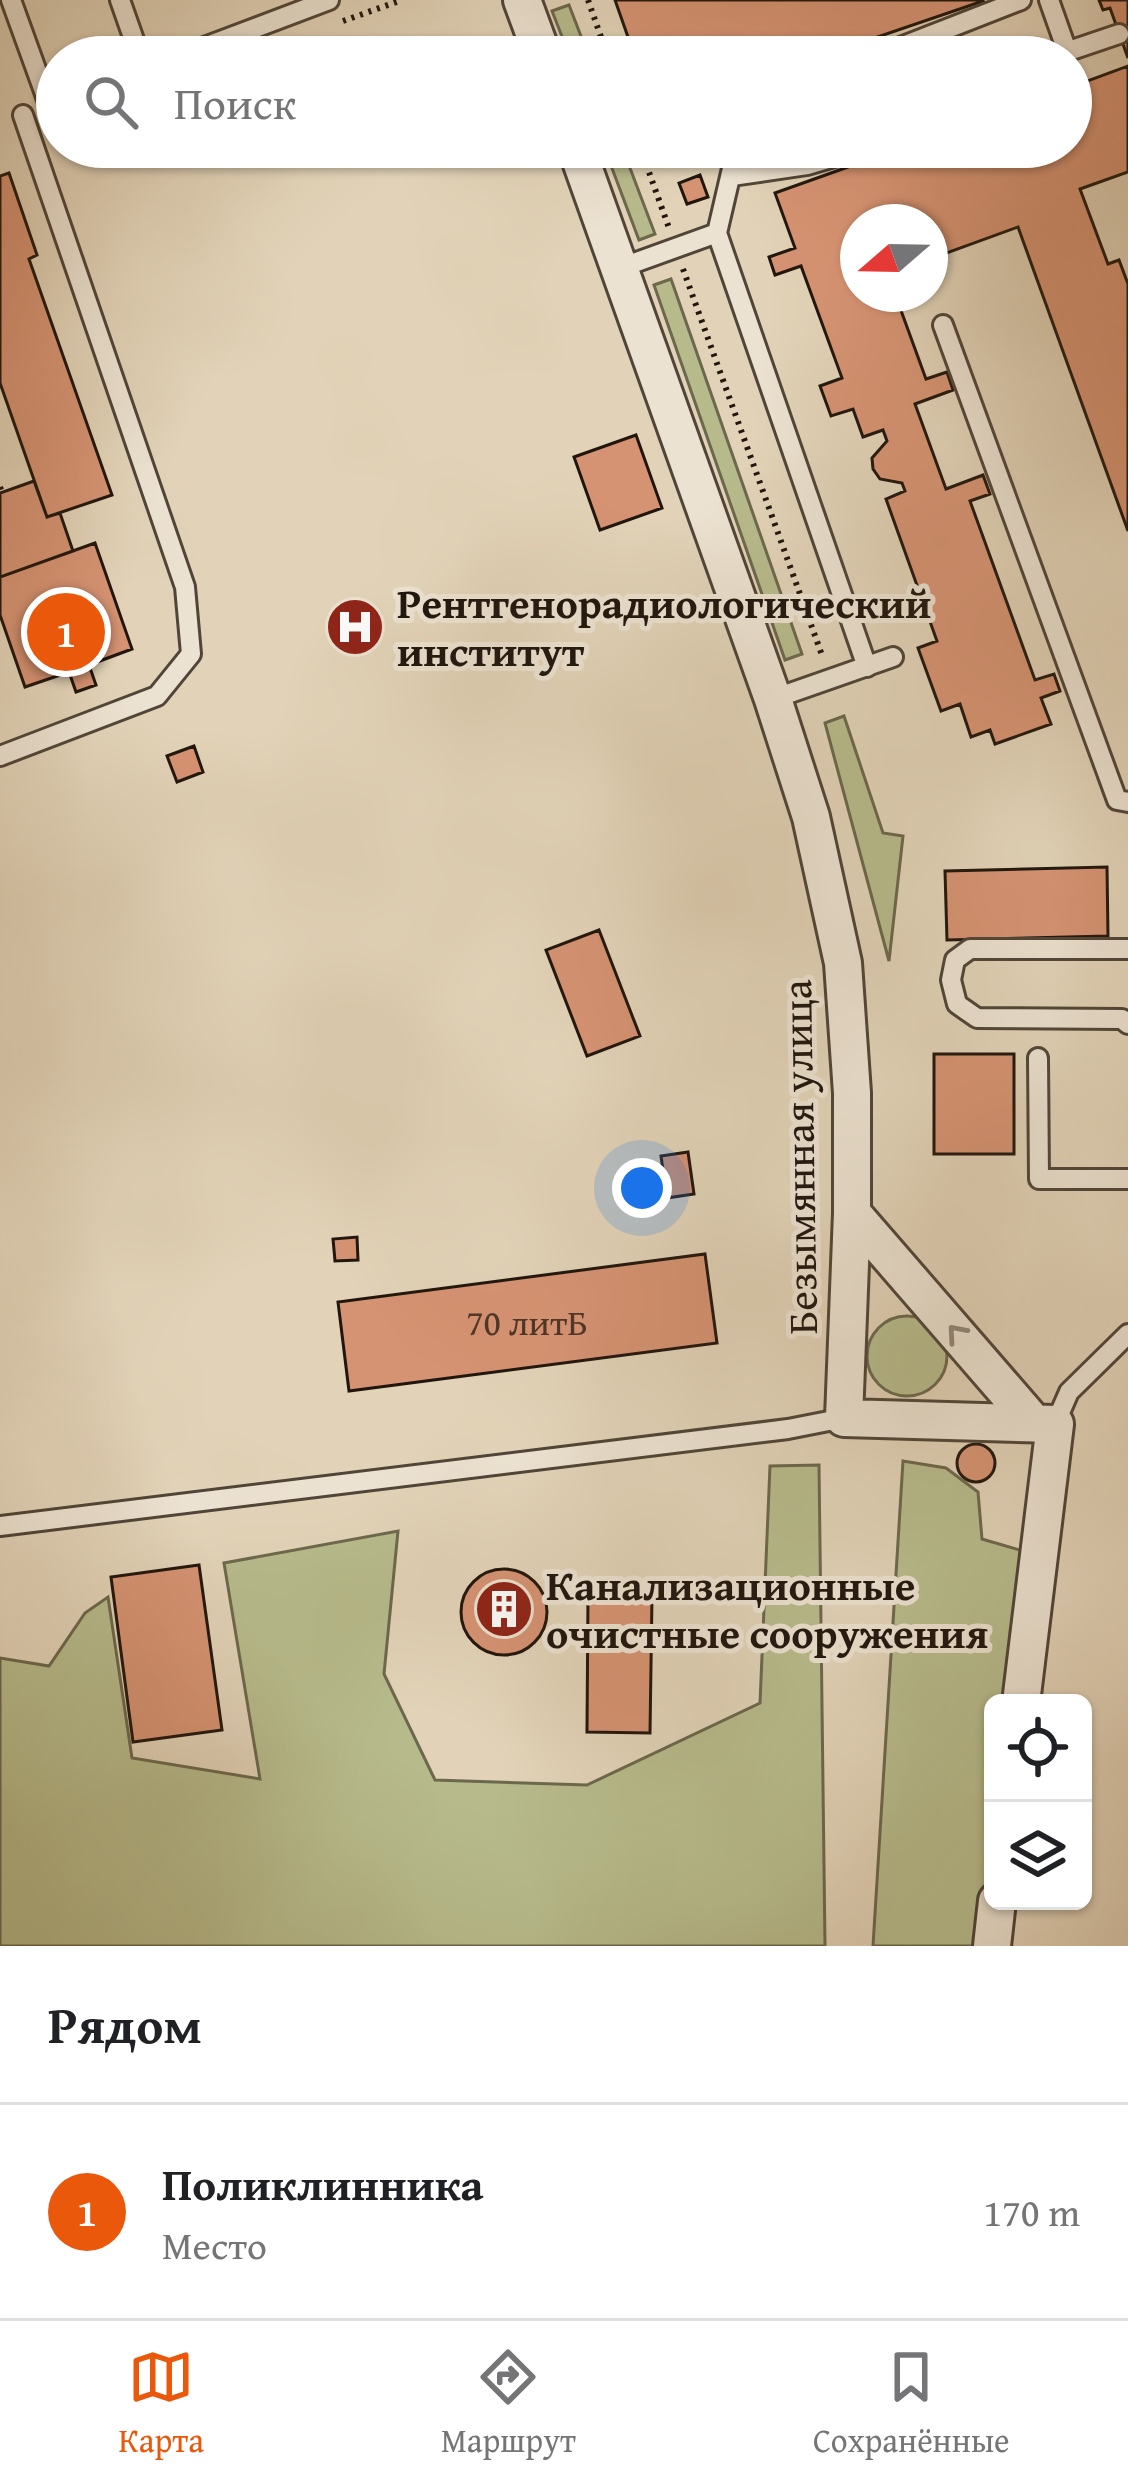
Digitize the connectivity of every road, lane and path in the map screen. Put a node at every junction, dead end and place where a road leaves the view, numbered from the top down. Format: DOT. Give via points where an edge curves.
graph roads {
  1 [pos="11,0"];
  2 [pos="120,0"];
  3 [pos="329,0"];
  4 [pos="522,0"];
  5 [pos="588,0"];
  6 [pos="1021,0"];
  7 [pos="1048,0"];
  8 [pos="1119,34"];
  9 [pos="133,36"];
  10 [pos="234,36"];
  11 [pos="535,36"];
  12 [pos="601,36"];
  13 [pos="929,36"];
  14 [pos="1055,36"];
  15 [pos="1092,43"];
  16 [pos="36,62"];
  17 [pos="36,110"];
  18 [pos="584,168"];
  19 [pos="733,168"];
  20 [pos="787,168"];
  21 [pos="732,176"];
  22 [pos="717,233"];
  23 [pos="620,268"];
  24 [pos="943,325"];
  25 [pos="893,657"];
  26 [pos="867,667"];
  27 [pos="773,699"];
  28 [pos="0,756"];
  29 [pos="1128,802"];
  30 [pos="1128,949"];
  31 [pos="1128,1024"];
  32 [pos="1037,1058"];
  33 [pos="1128,1179"];
  34 [pos="852,1213"];
  35 [pos="1128,1334"];
  36 [pos="844,1418"];
  37 [pos="1044,1423"];
  38 [pos="0,1526"];
  39 [pos="1022,1694"];
  40 [pos="996,1910"];
  41 [pos="992,1946"];
  1 -- 16 [label="lane"];
  2 -- 9 [label="lane"];
  3 -- 10 [label="lane"];
  4 -- 11 [label="street"];
  5 -- 12 [label="path"];
  6 -- 13 [label="lane"];
  7 -- 14 [label="lane"];
  8 -- 15 [label="lane"];
  17 -- 28 [label="lane" via="15,117 185,586 190,654 157,696"];
  18 -- 23 [label="street, Безымянная улица"];
  19 -- 21 [label="lane"];
  20 -- 21 [label="lane"];
  21 -- 22 [label="lane"];
  22 -- 23 [label="lane"];
  22 -- 26 [label="lane"];
  23 -- 27 [label="street, Безымянная улица"];
  24 -- 29 [label="lane" via="1117,800"];
  25 -- 26 [label="lane"];
  26 -- 27 [label="lane"];
  27 -- 34 [label="street, Безымянная улица" via="811,817 843,962"];
  30 -- 31 [label="lane" via="970,950 955,960 951,980 956,1004 977,1018"];
  32 -- 33 [label="lane" via="1039,1179"];
  34 -- 36 [label="street, Безымянная улица"];
  37 -- 34 [label="street, one-way"];
  35 -- 37 [label="lane"];
  36 -- 37 [label="street"];
  36 -- 38 [label="lane"];
  37 -- 39 [label="street"];
  40 -- 41 [label="street"];
}
